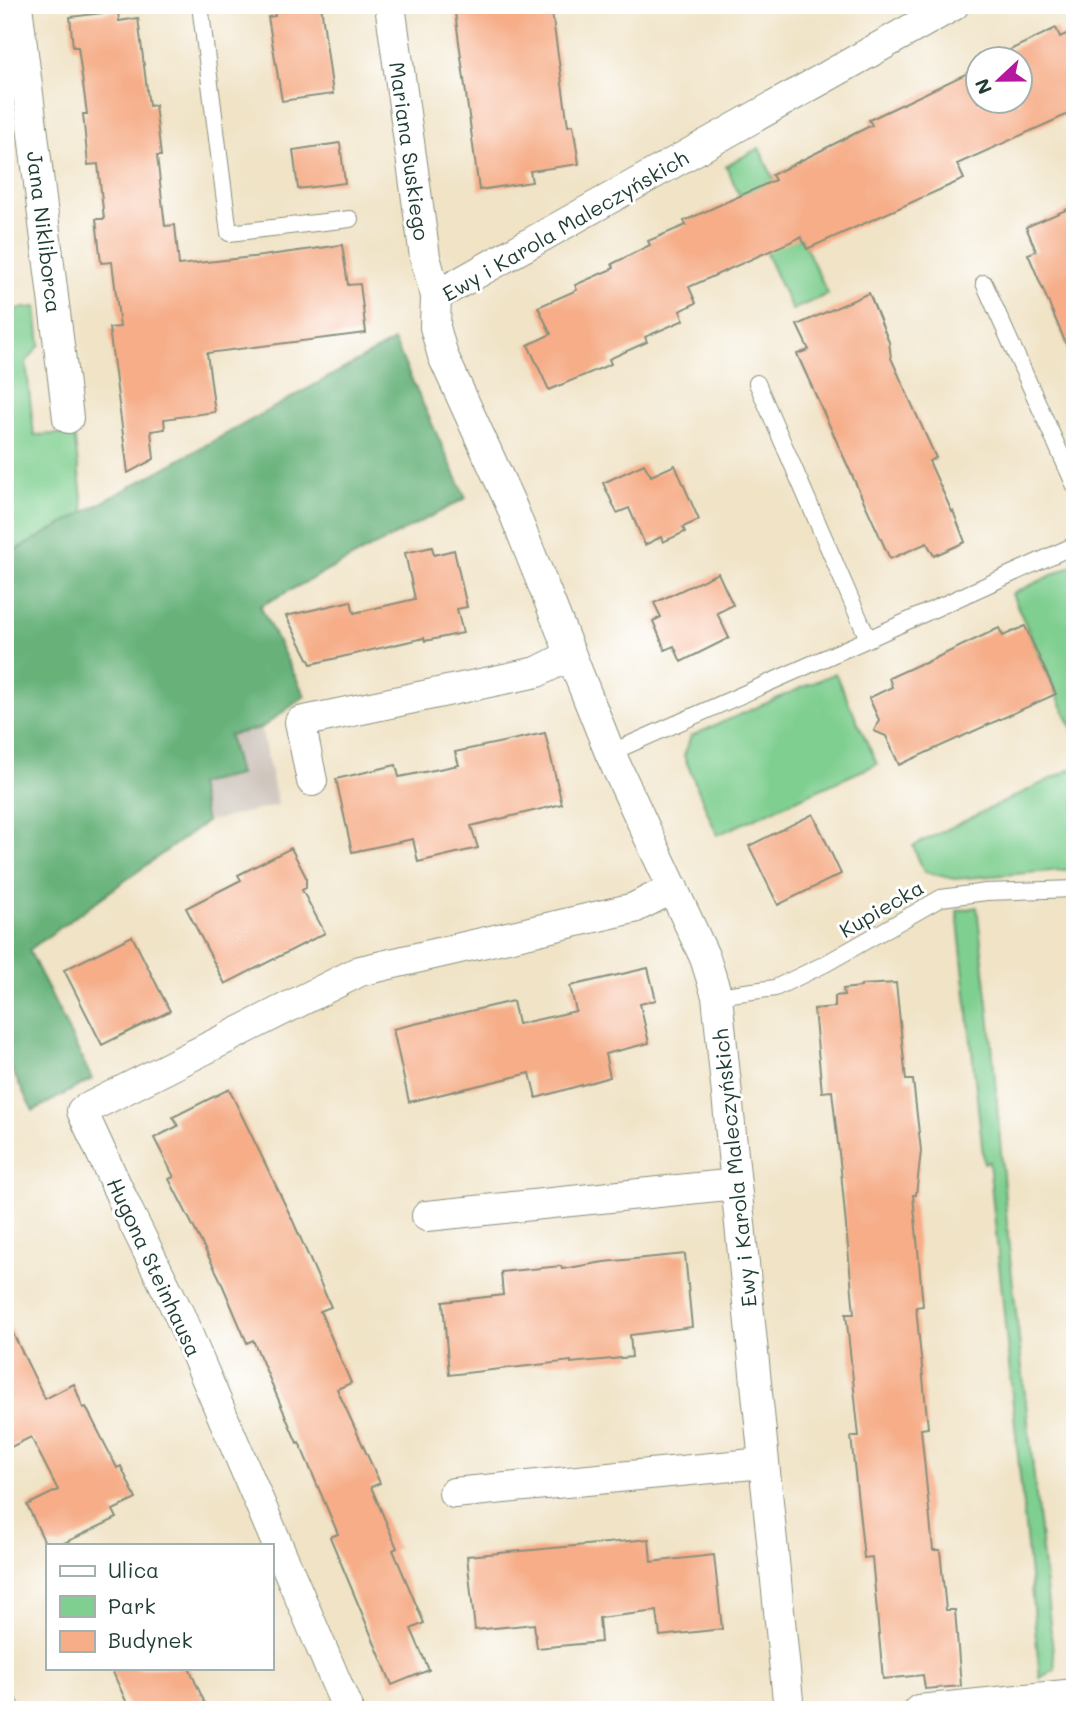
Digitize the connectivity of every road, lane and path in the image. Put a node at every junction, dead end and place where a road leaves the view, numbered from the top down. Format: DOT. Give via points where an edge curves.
graph roads {
  1 [pos="17,5"];
  2 [pos="200,5"];
  3 [pos="390,5"];
  4 [pos="954,5"];
  5 [pos="350,219"];
  6 [pos="984,283"];
  7 [pos="436,296"];
  8 [pos="757,383"];
  9 [pos="68,418"];
  10 [pos="1075,486"];
  11 [pos="1075,545"];
  12 [pos="868,639"];
  13 [pos="571,655"];
  14 [pos="610,753"];
  15 [pos="312,781"];
  16 [pos="673,888"];
  17 [pos="1075,889"];
  18 [pos="717,996"];
  19 [pos="736,1184"];
  20 [pos="427,1216"];
  21 [pos="763,1463"];
  22 [pos="454,1493"];
  23 [pos="1075,1693"];
  24 [pos="348,1710"];
  25 [pos="789,1710"];
  26 [pos="919,1710"];
  1 -- 9 [label="street, Jana Nikliborca"];
  2 -- 5 [label="lane" via="229,233"];
  3 -- 7 [label="street, Mariana Suskiego" via="425,257"];
  4 -- 7 [label="street, Ewy i Karola Maleczyńskich"];
  6 -- 10 [label="lane"];
  7 -- 13 [label="street, Ewy i Karola Maleczyńskich" via="435,327 443,356 512,505"];
  8 -- 12 [label="lane"];
  11 -- 12 [label="lane"];
  12 -- 14 [label="lane"];
  13 -- 14 [label="street, Ewy i Karola Maleczyńskich"];
  13 -- 15 [label="street" via="537,671 300,722"];
  14 -- 16 [label="street, Ewy i Karola Maleczyńskich"];
  16 -- 18 [label="street, Ewy i Karola Maleczyńskich"];
  16 -- 24 [label="street, Hugona Steinhausa" via="634,908 360,971 82,1111 179,1314"];
  17 -- 18 [label="lane, Kupiecka" via="941,898 775,988"];
  18 -- 19 [label="street, Ewy i Karola Maleczyńskich"];
  19 -- 20 [label="street"];
  19 -- 21 [label="street, Ewy i Karola Maleczyńskich"];
  21 -- 22 [label="street"];
  21 -- 25 [label="street, Ewy i Karola Maleczyńskich"];
  23 -- 26 [label="street"];
}
